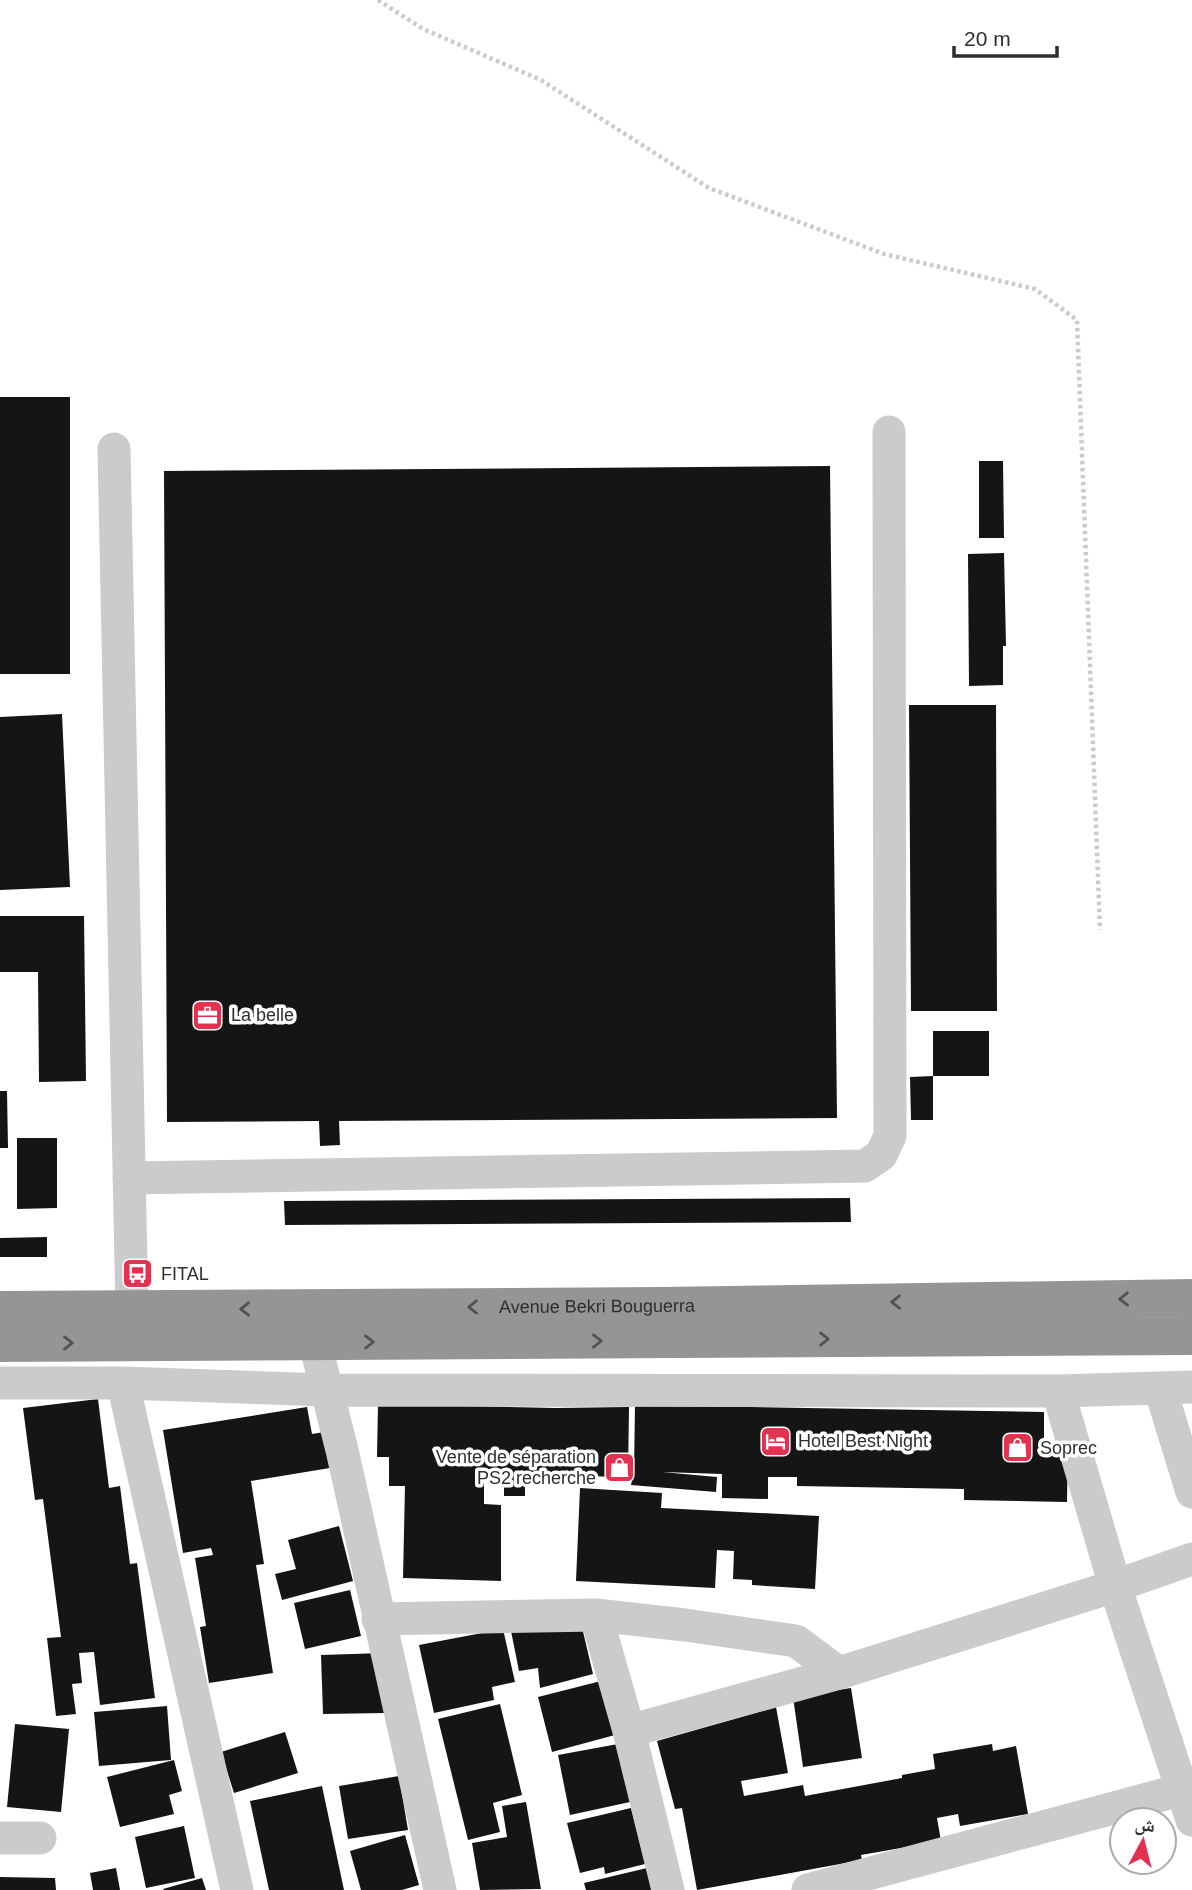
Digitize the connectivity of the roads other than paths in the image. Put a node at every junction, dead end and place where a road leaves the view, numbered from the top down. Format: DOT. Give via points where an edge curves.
graph roads {
  1 [pos="889,432"];
  2 [pos="114,449"];
  3 [pos="129,1178"];
  4 [pos="1192,1298"];
  5 [pos="0,1310"];
  6 [pos="132,1311"];
  7 [pos="1192,1336"];
  8 [pos="0,1343"];
  9 [pos="315,1343"];
  10 [pos="0,1383"];
  11 [pos="123,1383"];
  12 [pos="1176,1387"];
  13 [pos="326,1390"];
  14 [pos="1058,1391"];
  15 [pos="1192,1492"];
  16 [pos="1192,1559"];
  17 [pos="1115,1586"];
  18 [pos="596,1615"];
  19 [pos="378,1619"];
  20 [pos="839,1673"];
  21 [pos="629,1731"];
  22 [pos="1188,1799"];
  23 [pos="0,1838"];
  24 [pos="40,1838"];
  25 [pos="237,1890"];
  26 [pos="440,1890"];
  27 [pos="668,1890"];
  28 [pos="808,1890"];
  1 -- 3 [label="street" via="890,1136 881,1155 865,1167"];
  2 -- 3 [label="street"];
  3 -- 6 [label="street"];
  4 -- 6 [label="highway, Avenue Bekri Bouguerra, one-way"];
  5 -- 6 [label="highway, Avenue Bekri Bouguerra"];
  9 -- 7 [label="highway, Avenue Bekri Bouguerra, one-way"];
  8 -- 9 [label="highway, Avenue Bekri Bouguerra, one-way"];
  9 -- 13 [label="street"];
  10 -- 11 [label="street"];
  11 -- 13 [label="street"];
  11 -- 25 [label="street"];
  12 -- 14 [label="street"];
  12 -- 15 [label="street"];
  13 -- 14 [label="street"];
  13 -- 19 [label="street"];
  14 -- 17 [label="street"];
  16 -- 17 [label="street"];
  17 -- 20 [label="street"];
  17 -- 22 [label="street"];
  18 -- 19 [label="street"];
  18 -- 20 [label="street" via="796,1641"];
  18 -- 21 [label="street"];
  19 -- 26 [label="street"];
  20 -- 21 [label="street"];
  21 -- 27 [label="street"];
  22 -- 28 [label="street"];
  23 -- 24 [label="street"];
}
